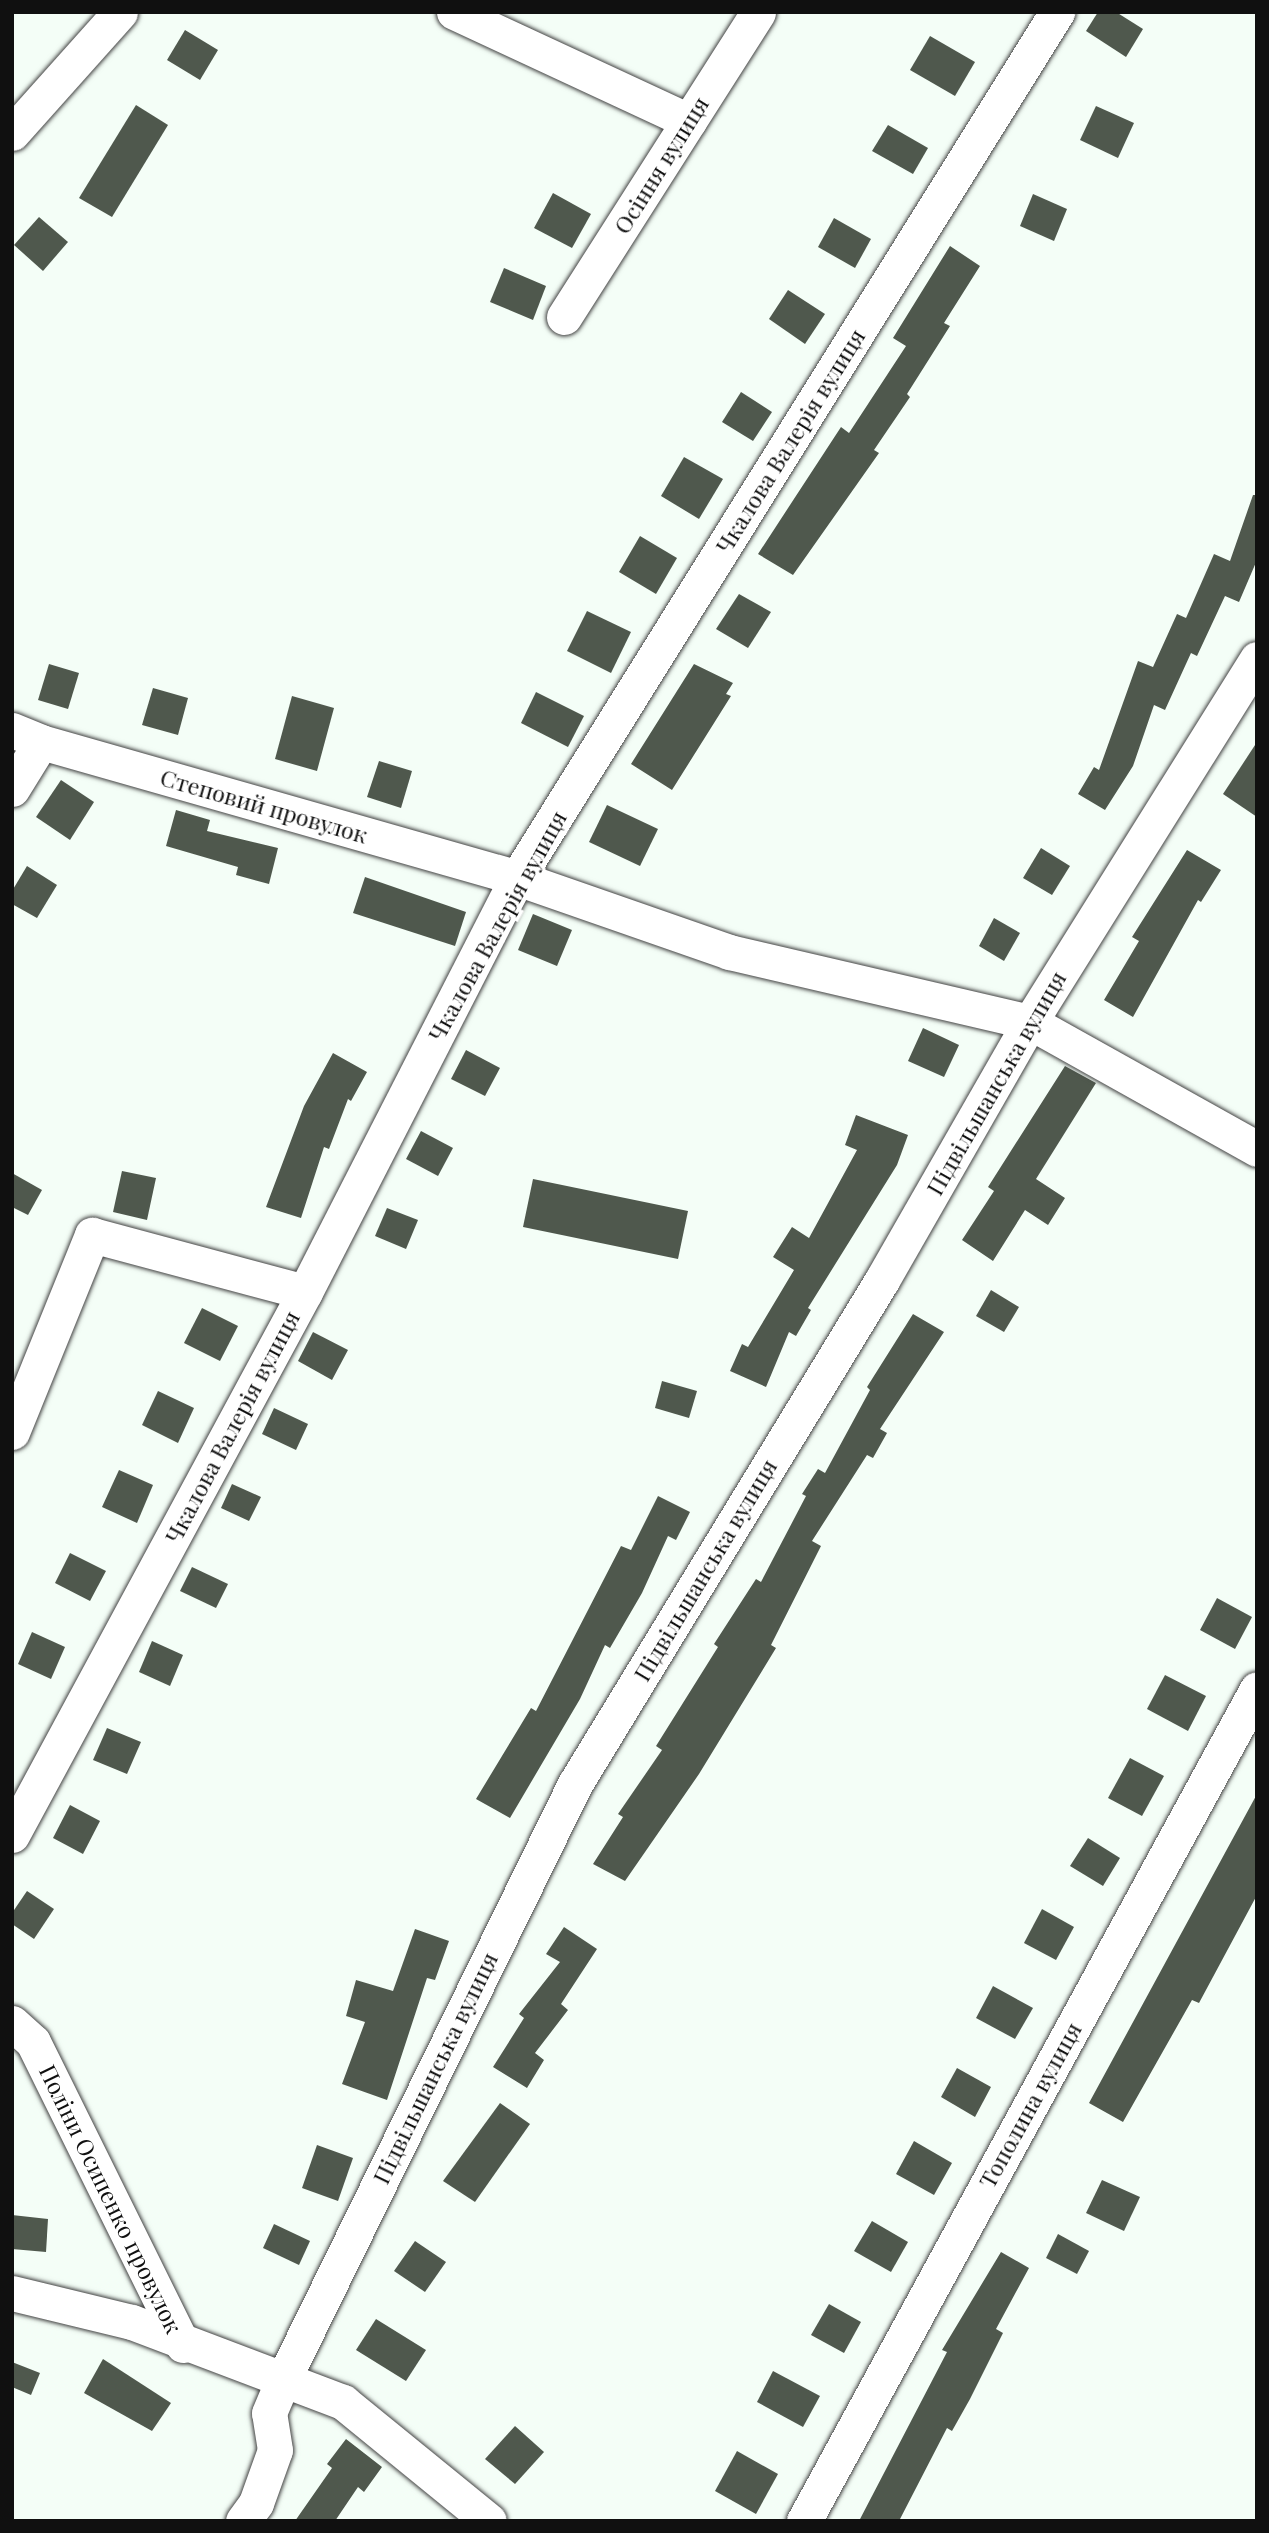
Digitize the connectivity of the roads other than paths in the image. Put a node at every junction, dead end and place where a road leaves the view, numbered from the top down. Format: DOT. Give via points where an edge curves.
graph roads {
  1 [pos="120,12"];
  2 [pos="454,12"];
  3 [pos="758,12"];
  4 [pos="1057,12"];
  5 [pos="689,121"];
  6 [pos="12,133"];
  7 [pos="565,317"];
  8 [pos="1257,659"];
  9 [pos="26,736"];
  10 [pos="12,789"];
  11 [pos="517,878"];
  12 [pos="1030,1022"];
  13 [pos="1257,1149"];
  14 [pos="304,1292"];
  15 [pos="12,1432"];
  16 [pos="1257,1689"];
  17 [pos="12,1835"];
  18 [pos="12,2022"];
  19 [pos="12,2293"];
  20 [pos="183,2345"];
  21 [pos="282,2382"];
  22 [pos="243,2521"];
  23 [pos="489,2521"];
  24 [pos="804,2521"];
  1 -- 6 [label="street"];
  2 -- 5 [label="street"];
  3 -- 5 [label="street, Осіння вулиця"];
  4 -- 11 [label="street, Чкалова Валерія вулиця"];
  5 -- 7 [label="street, Осіння вулиця"];
  8 -- 12 [label="street, Підвільшанська вулиця"];
  9 -- 10 [label="street"];
  9 -- 11 [label="street, Степовий провулок"];
  11 -- 12 [label="street, Степовий провулок" via="729,952"];
  11 -- 14 [label="street, Чкалова Валерія вулиця"];
  12 -- 13 [label="street, Степовий провулок"];
  12 -- 21 [label="street, Підвільшанська вулиця" via="881,1280 575,1784"];
  14 -- 15 [label="street" via="92,1235"];
  14 -- 17 [label="street, Чкалова Валерія вулиця"];
  16 -- 24 [label="street, Тополина вулиця"];
  18 -- 20 [label="street, Поліни Осипенко провулок" via="33,2042"];
  19 -- 20 [label="street" via="132,2322"];
  20 -- 21 [label="street"];
  21 -- 22 [label="street, Підвільшанська вулиця" via="269,2413 275,2449 256,2503"];
  21 -- 23 [label="street" via="343,2402"];
}
